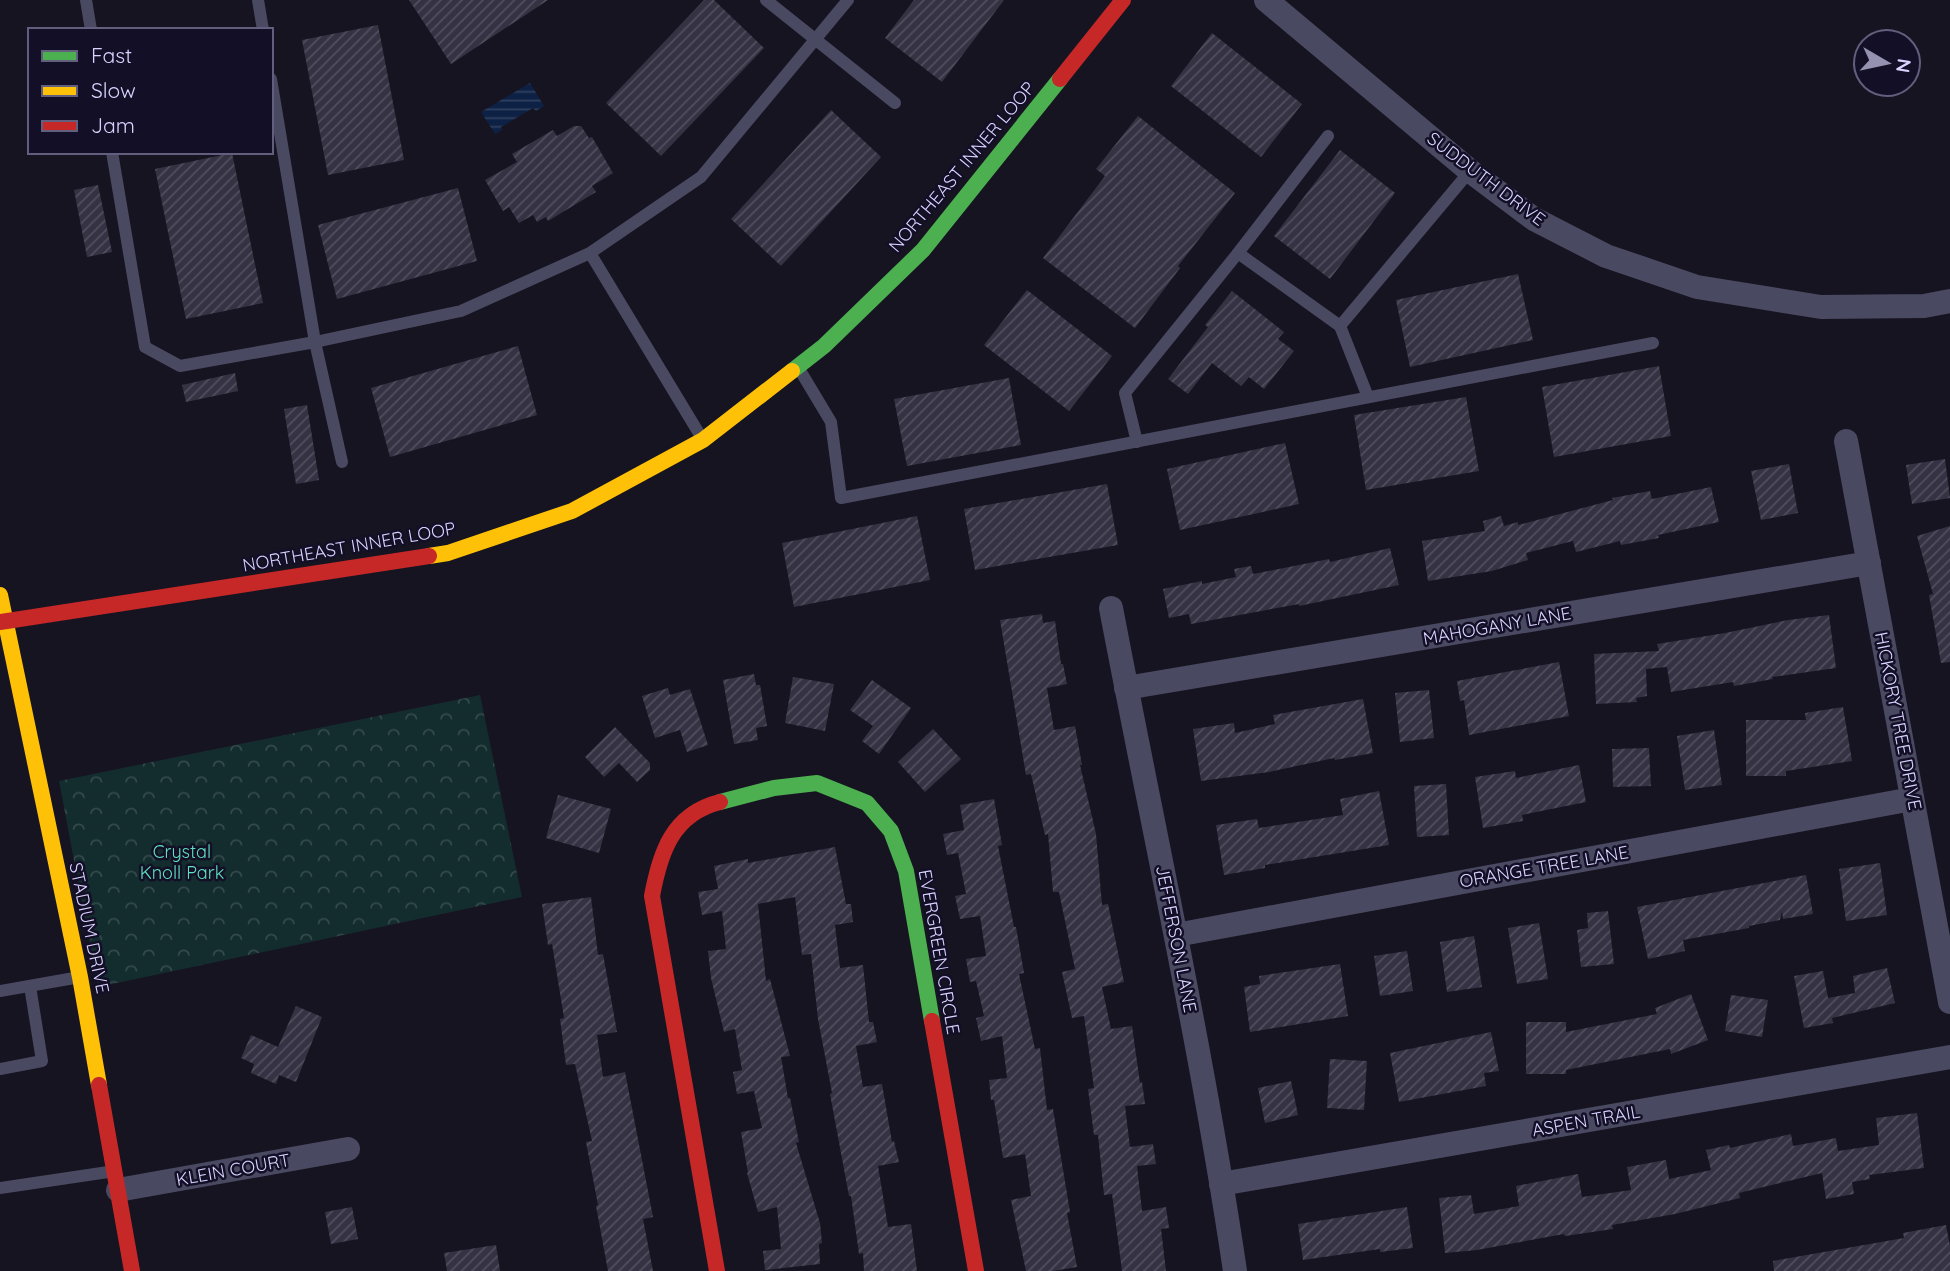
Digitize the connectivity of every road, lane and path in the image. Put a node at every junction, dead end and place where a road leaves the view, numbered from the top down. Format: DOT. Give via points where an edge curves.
graph roads {
  1 [pos="86,0"];
  2 [pos="258,0"];
  3 [pos="766,0"];
  4 [pos="848,0"];
  5 [pos="1123,0"];
  6 [pos="1266,0"];
  7 [pos="92,28"];
  8 [pos="263,28"];
  9 [pos="815,39"];
  10 [pos="273,91"];
  11 [pos="895,103"];
  12 [pos="1328,136"];
  13 [pos="112,154"];
  14 [pos="1469,171"];
  15 [pos="590,253"];
  16 [pos="1238,253"];
  17 [pos="1950,301"];
  18 [pos="1340,326"];
  19 [pos="315,342"];
  20 [pos="1653,343"];
  21 [pos="798,367"];
  22 [pos="1368,397"];
  23 [pos="703,440"];
  24 [pos="1846,440"];
  25 [pos="1137,442"];
  26 [pos="342,462"];
  27 [pos="1869,564"];
  28 [pos="0,595"];
  29 [pos="1111,608"];
  30 [pos="2,622"];
  31 [pos="1126,688"];
  32 [pos="1912,799"];
  33 [pos="1176,935"];
  34 [pos="80,977"];
  35 [pos="30,986"];
  36 [pos="0,991"];
  37 [pos="1950,1002"];
  38 [pos="1950,1057"];
  39 [pos="0,1069"];
  40 [pos="348,1149"];
  41 [pos="116,1180"];
  42 [pos="1222,1184"];
  43 [pos="0,1188"];
  44 [pos="132,1271"];
  45 [pos="717,1271"];
  46 [pos="976,1271"];
  47 [pos="1235,1271"];
  1 -- 7 [label="lane"];
  2 -- 8 [label="lane"];
  3 -- 9 [label="lane"];
  4 -- 9 [label="lane"];
  5 -- 21 [label="street, NORTHEAST INNER LOOP" via="923,250"];
  6 -- 14 [label="street, SUDDUTH DRIVE"];
  9 -- 11 [label="lane"];
  9 -- 15 [label="lane" via="701,177"];
  10 -- 19 [label="lane"];
  12 -- 16 [label="lane"];
  13 -- 19 [label="lane" via="145,347 180,366"];
  14 -- 17 [label="street, SUDDUTH DRIVE" via="1534,219 1606,256 1697,287 1821,307 1924,306"];
  14 -- 18 [label="lane"];
  15 -- 19 [label="lane" via="461,312"];
  15 -- 23 [label="lane"];
  16 -- 18 [label="lane"];
  16 -- 25 [label="lane" via="1125,393"];
  18 -- 22 [label="lane"];
  19 -- 26 [label="lane"];
  20 -- 22 [label="lane"];
  21 -- 23 [label="street, NORTHEAST INNER LOOP"];
  21 -- 25 [label="lane" via="831,422 841,498"];
  22 -- 25 [label="lane"];
  23 -- 30 [label="street, NORTHEAST INNER LOOP" via="572,511 448,553"];
  24 -- 27 [label="street, HICKORY TREE DRIVE"];
  27 -- 31 [label="street, MAHOGANY LANE"];
  27 -- 32 [label="street, HICKORY TREE DRIVE"];
  28 -- 30 [label="street, STADIUM DRIVE"];
  29 -- 31 [label="street, JEFFERSON LANE"];
  30 -- 34 [label="street, STADIUM DRIVE"];
  31 -- 33 [label="street, JEFFERSON LANE"];
  32 -- 33 [label="street, ORANGE TREE LANE"];
  32 -- 37 [label="street, HICKORY TREE DRIVE"];
  33 -- 42 [label="street, JEFFERSON LANE"];
  34 -- 35 [label="lane"];
  34 -- 41 [label="street, STADIUM DRIVE"];
  35 -- 36 [label="lane"];
  35 -- 39 [label="lane" via="42,1061"];
  38 -- 42 [label="street, ASPEN TRAIL"];
  40 -- 41 [label="street, KLEIN COURT"];
  41 -- 43 [label="lane"];
  41 -- 44 [label="street, STADIUM DRIVE"];
  42 -- 47 [label="street, JEFFERSON LANE"];
  45 -- 46 [label="street, EVERGREEN CIRCLE" via="652,896 657,864 686,818 711,804 817,783 867,803 891,831 906,871"];
}
